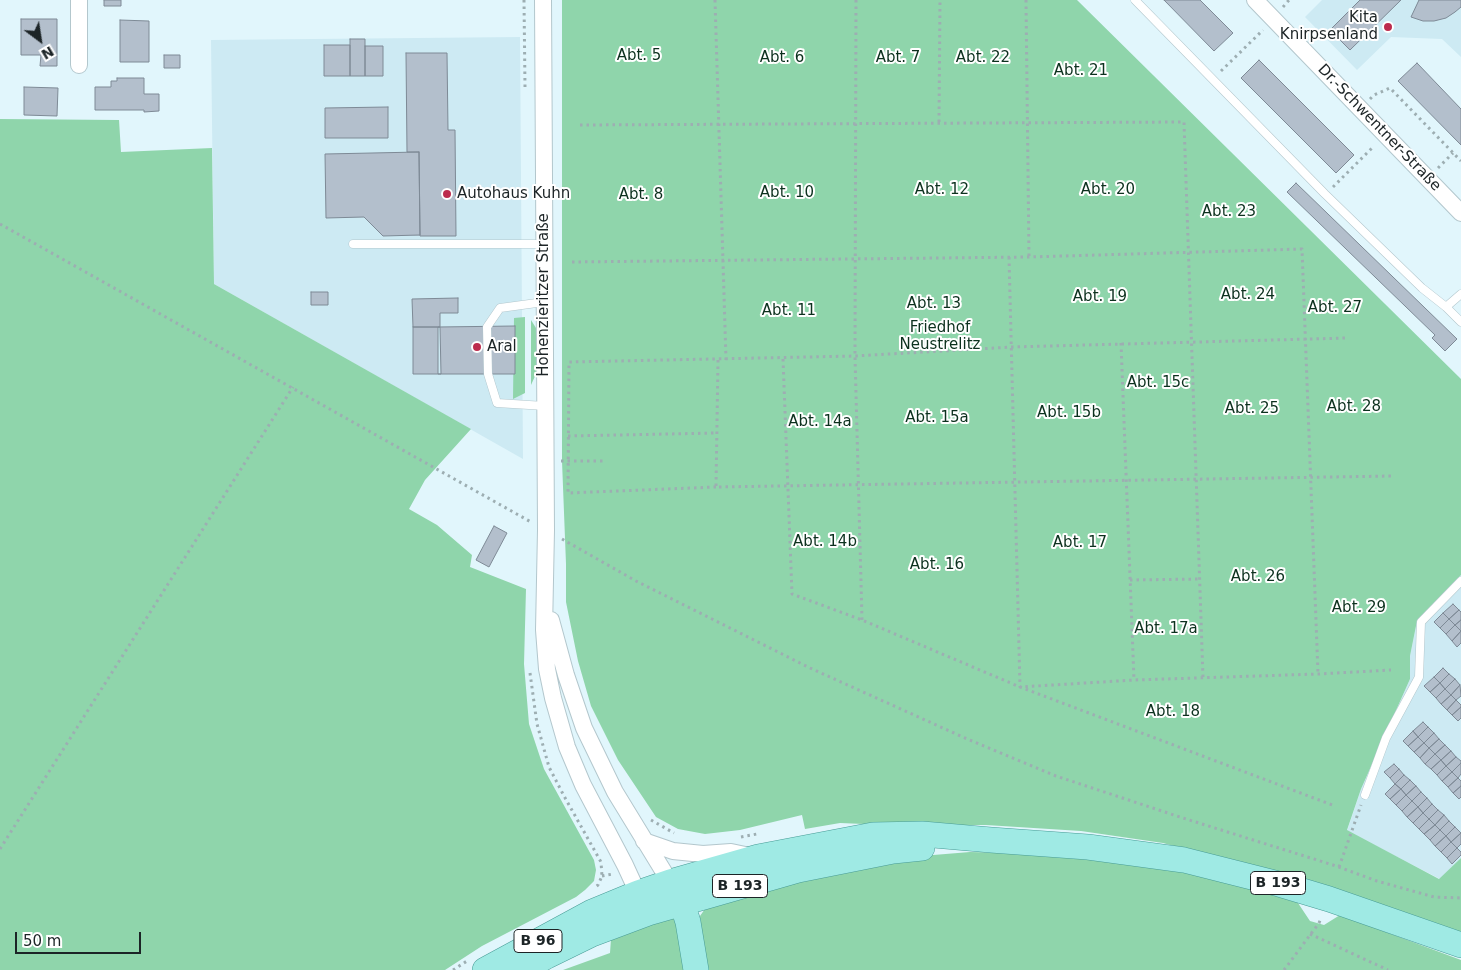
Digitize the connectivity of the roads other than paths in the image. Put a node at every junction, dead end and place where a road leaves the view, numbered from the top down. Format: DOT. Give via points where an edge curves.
graph roads {
  1 [pos="79,0"];
  2 [pos="543,0"];
  3 [pos="1135,0"];
  4 [pos="1255,0"];
  5 [pos="79,65"];
  6 [pos="1461,213"];
  7 [pos="353,244"];
  8 [pos="544,244"];
  9 [pos="1461,294"];
  10 [pos="544,302"];
  11 [pos="1446,307"];
  12 [pos="1461,322"];
  13 [pos="545,406"];
  14 [pos="546,530"];
  15 [pos="1461,581"];
  16 [pos="1365,796"];
  17 [pos="991,840"];
  18 [pos="644,841"];
  19 [pos="758,857"];
  20 [pos="676,892"];
  21 [pos="643,903"];
  22 [pos="1461,945"];
  23 [pos="485,970"];
  24 [pos="522,970"];
  25 [pos="696,970"];
  1 -- 5 [label="street"];
  2 -- 8 [label="street, Hohenzieritzer Straße"];
  3 -- 11 [label="lane" via="1325,194"];
  4 -- 6 [label="street, Dr.-Schwentner-Straße"];
  7 -- 8 [label="lane"];
  8 -- 10 [label="street, Hohenzieritzer Straße"];
  9 -- 11 [label="lane"];
  10 -- 13 [label="street, Hohenzieritzer Straße"];
  10 -- 13 [label="lane" via="500,308 487,326 488,374 497,404"];
  11 -- 12 [label="lane"];
  13 -- 14 [label="street, Hohenzieritzer Straße"];
  14 -- 18 [label="street, Hohenzieritzer Straße" via="551,621 566,676 584,728"];
  14 -- 21 [label="street, Hohenzieritzer Straße" via="544,630 552,698 583,785"];
  15 -- 16 [label="lane" via="1422,622 1419,677 1386,738"];
  17 -- 19 [label="main road, B 193" via="922,834 873,835"];
  17 -- 20 [label="main road, B 193" via="893,851"];
  17 -- 22 [label="main road, B 193" via="1088,847 1184,860 1329,899"];
  18 -- 19 [label="street" via="673,851 731,852"];
  18 -- 20 [label="street, Hohenzieritzer Straße"];
  19 -- 20 [label="main road, B 193"];
  20 -- 21 [label="main road, B 96"];
  20 -- 25 [label="main road" via="688,922"];
  21 -- 23 [label="main road, B 96" via="592,912"];
  21 -- 24 [label="main road, B 96"];
}
